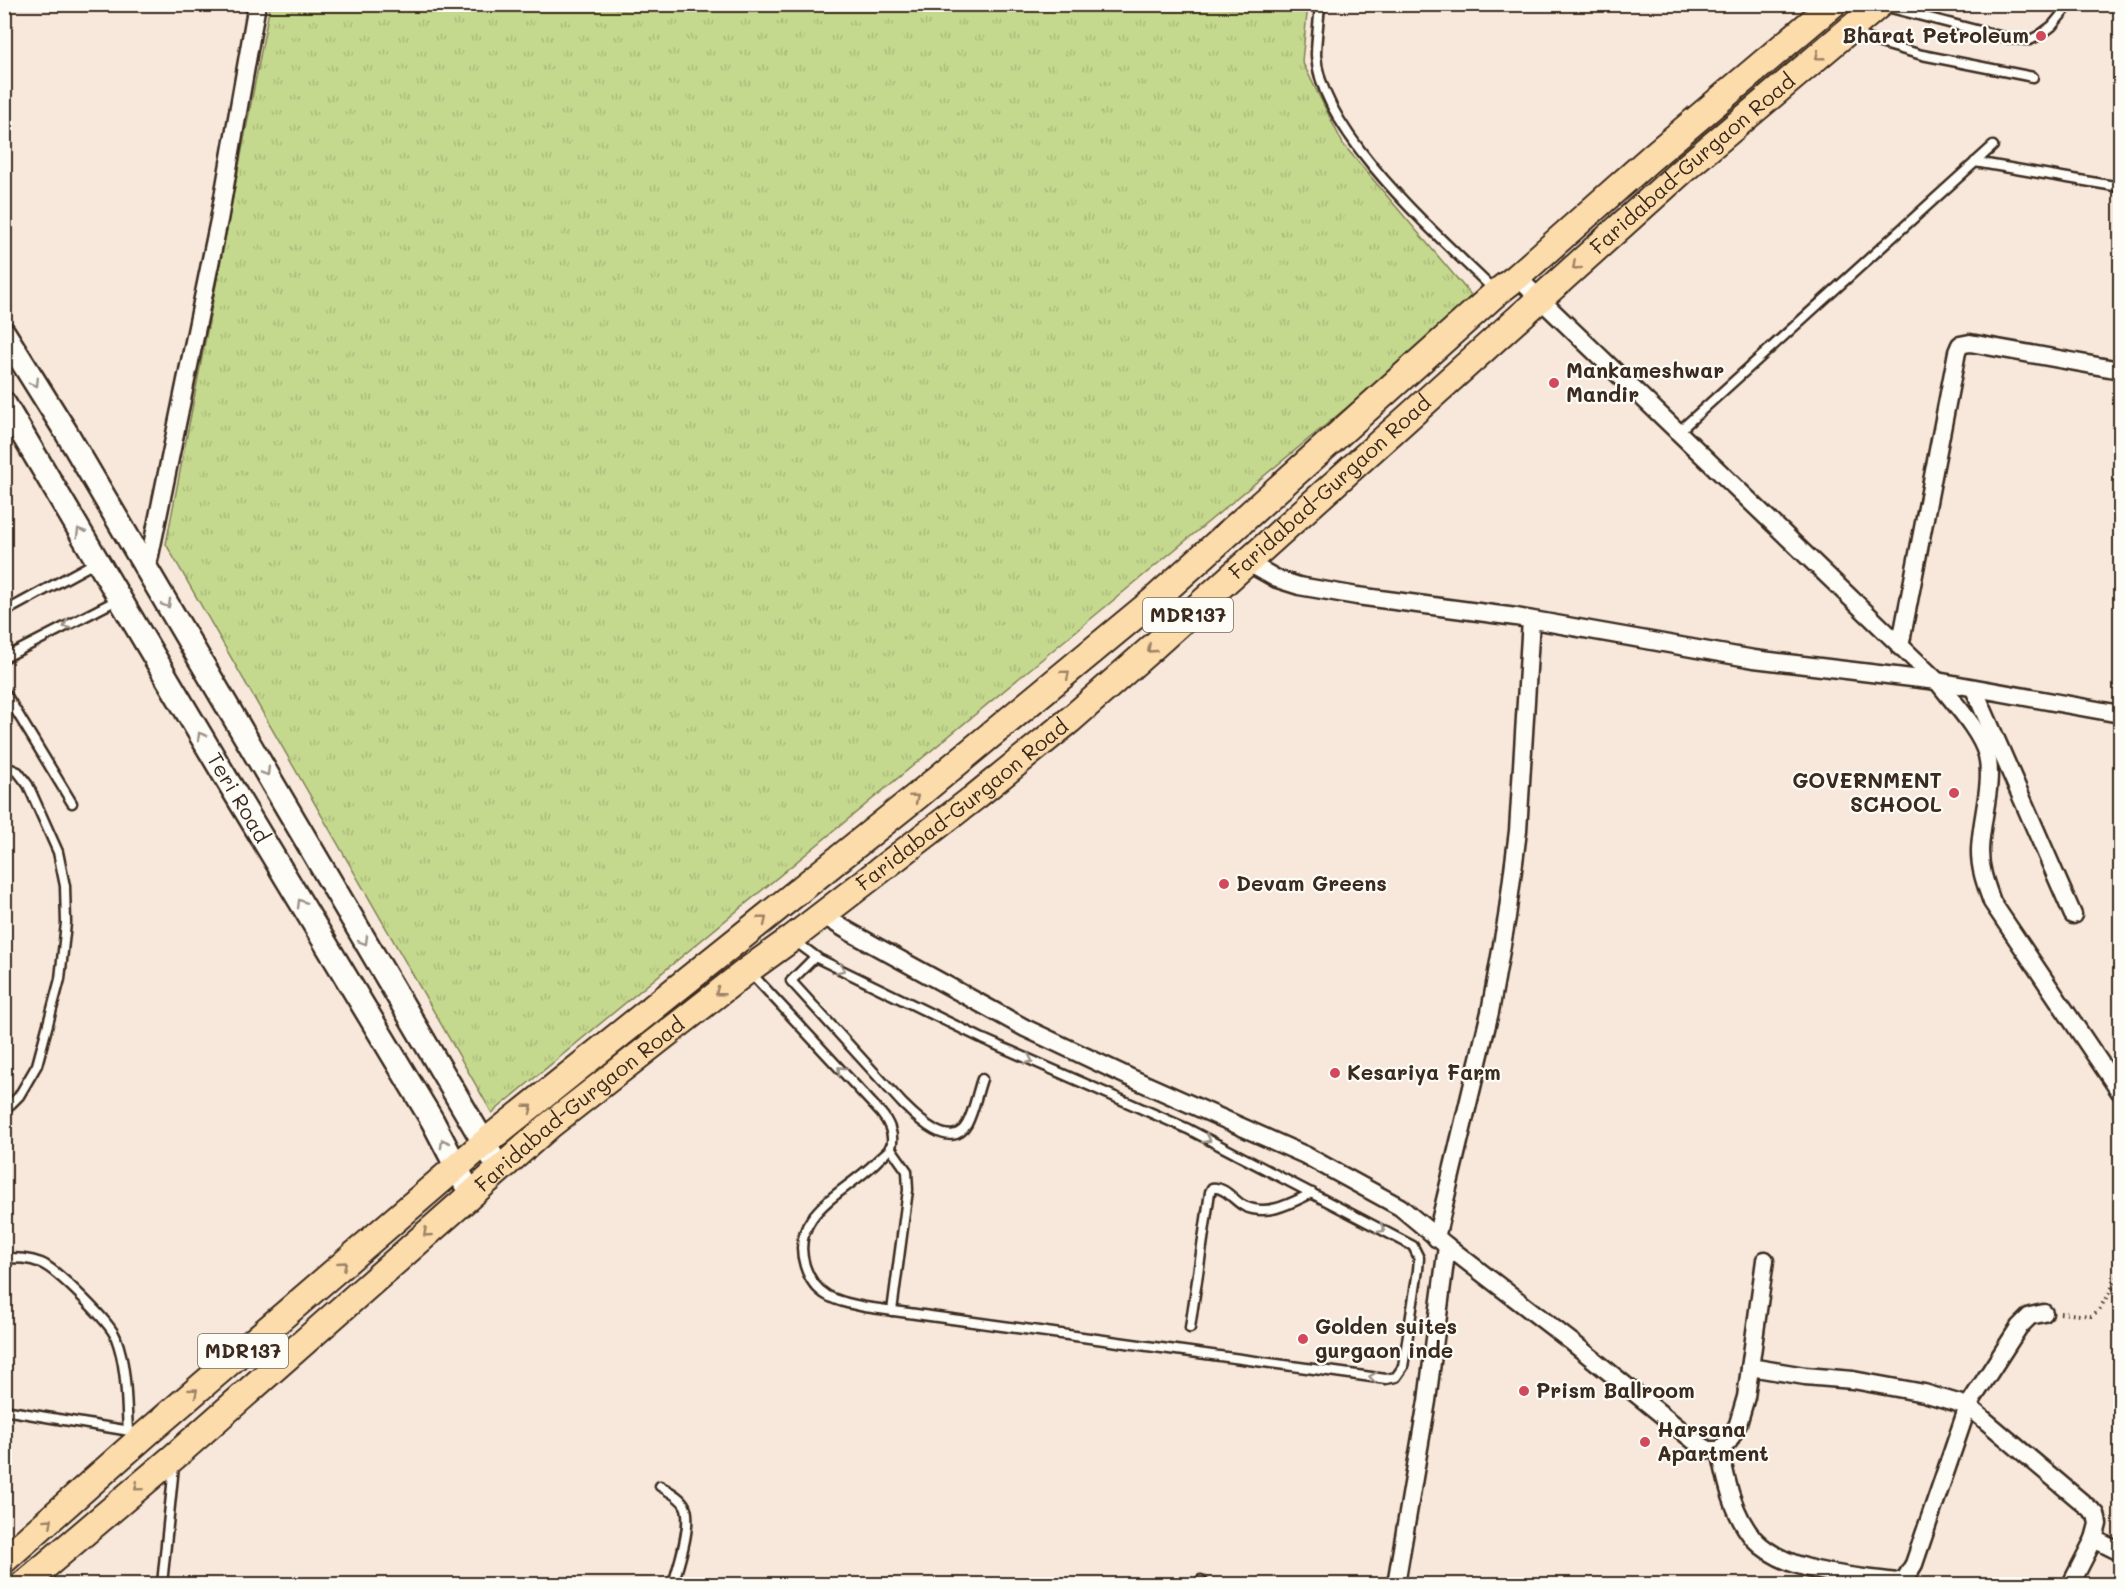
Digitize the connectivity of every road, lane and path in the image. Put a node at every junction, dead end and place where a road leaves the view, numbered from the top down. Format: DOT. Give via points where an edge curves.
graph roads {
  1 [pos="257,4"];
  2 [pos="1320,4"];
  3 [pos="1833,4"];
  4 [pos="2070,4"];
  5 [pos="1880,5"];
  6 [pos="1851,30"];
  7 [pos="2033,77"];
  8 [pos="1993,146"];
  9 [pos="1976,162"];
  10 [pos="2121,187"];
  11 [pos="1516,277"];
  12 [pos="1496,293"];
  13 [pos="1540,298"];
  14 [pos="4,333"];
  15 [pos="2121,370"];
  16 [pos="5,405"];
  17 [pos="1678,432"];
  18 [pos="98,561"];
  19 [pos="1247,562"];
  20 [pos="147,570"];
  21 [pos="119,598"];
  22 [pos="4,612"];
  23 [pos="1531,620"];
  24 [pos="1900,646"];
  25 [pos="4,658"];
  26 [pos="1937,681"];
  27 [pos="1974,689"];
  28 [pos="4,691"];
  29 [pos="2121,714"];
  30 [pos="4,766"];
  31 [pos="72,803"];
  32 [pos="822,915"];
  33 [pos="2073,915"];
  34 [pos="791,939"];
  35 [pos="815,957"];
  36 [pos="748,970"];
  37 [pos="982,1079"];
  38 [pos="2121,1092"];
  39 [pos="4,1111"];
  40 [pos="483,1144"];
  41 [pos="891,1147"];
  42 [pos="457,1167"];
  43 [pos="500,1170"];
  44 [pos="1312,1193"];
  45 [pos="471,1195"];
  46 [pos="1442,1242"];
  47 [pos="4,1258"];
  48 [pos="1765,1260"];
  49 [pos="2121,1275"];
  50 [pos="892,1311"];
  51 [pos="2044,1313"];
  52 [pos="1191,1328"];
  53 [pos="1750,1367"];
  54 [pos="1968,1406"];
  55 [pos="4,1410"];
  56 [pos="137,1432"];
  57 [pos="1720,1450"];
  58 [pos="175,1456"];
  59 [pos="660,1486"];
  60 [pos="2094,1539"];
  61 [pos="2121,1552"];
  62 [pos="4,1560"];
  63 [pos="24,1584"];
  64 [pos="162,1584"];
  65 [pos="673,1584"];
  66 [pos="1396,1584"];
  67 [pos="2072,1584"];
  1 -- 20 [label="street" via="219,220"];
  2 -- 12 [label="lane" via="1316,56 1332,108 1367,160"];
  3 -- 11 [label="main road, Faridabad-Gurgaon Road / MDR137"];
  4 -- 5 [label="lane" via="2052,26 2030,40 2011,39"];
  5 -- 6 [label="main road, Faridabad-Gurgaon Road / MDR137"];
  6 -- 7 [label="lane" via="1870,40 1922,55"];
  6 -- 13 [label="main road, Faridabad-Gurgaon Road / MDR137, one-way" via="1682,171"];
  8 -- 9 [label="lane"];
  9 -- 10 [label="lane"];
  9 -- 17 [label="lane"];
  11 -- 12 [label="main road, Faridabad-Gurgaon Road / MDR137"];
  11 -- 13 [label="street"];
  40 -- 12 [label="main road, Faridabad-Gurgaon Road / MDR137, one-way" via="1055,684"];
  13 -- 17 [label="street"];
  13 -- 19 [label="main road, Faridabad-Gurgaon Road / MDR137"];
  14 -- 20 [label="street, one-way"];
  15 -- 24 [label="street" via="1970,343 1960,345"];
  18 -- 16 [label="street, Teri Road, one-way"];
  17 -- 24 [label="street"];
  18 -- 21 [label="street, Teri Road"];
  18 -- 22 [label="lane"];
  19 -- 23 [label="street" via="1299,586"];
  19 -- 32 [label="main road, Faridabad-Gurgaon Road / MDR137, one-way" via="1070,720"];
  20 -- 40 [label="street, one-way"];
  21 -- 25 [label="lane, one-way"];
  42 -- 21 [label="street, Teri Road, one-way"];
  23 -- 26 [label="street" via="1754,659"];
  23 -- 46 [label="street" via="1518,831 1507,917"];
  24 -- 26 [label="street"];
  26 -- 27 [label="street"];
  26 -- 38 [label="street" via="1978,736 1987,755 1980,853 1982,875 1992,902"];
  27 -- 29 [label="street"];
  27 -- 33 [label="street"];
  28 -- 31 [label="lane"];
  30 -- 39 [label="lane" via="18,772 28,785 58,852 65,886 66,923 60,979 37,1065 19,1096"];
  32 -- 34 [label="main road, Faridabad-Gurgaon Road / MDR137"];
  32 -- 46 [label="street" via="1025,1028 1305,1155 1400,1208"];
  34 -- 35 [label="lane"];
  34 -- 36 [label="main road, Faridabad-Gurgaon Road / MDR137"];
  35 -- 37 [label="lane" via="791,981 933,1130 959,1132 967,1124"];
  35 -- 44 [label="lane, one-way" via="983,1040 1188,1129"];
  41 -- 36 [label="lane, one-way" via="892,1132 885,1117"];
  36 -- 43 [label="main road, Faridabad-Gurgaon Road / MDR137, one-way" via="611,1076"];
  40 -- 42 [label="main road, Faridabad-Gurgaon Road / MDR137"];
  40 -- 43 [label="street"];
  41 -- 50 [label="lane" via="907,1171 908,1190"];
  41 -- 50 [label="lane" via="814,1213 806,1226 803,1258 817,1290 836,1300"];
  42 -- 45 [label="street, Teri Road"];
  56 -- 42 [label="main road, Faridabad-Gurgaon Road / MDR137, one-way"];
  43 -- 45 [label="main road, Faridabad-Gurgaon Road / MDR137"];
  44 -- 50 [label="lane, one-way" via="1413,1246 1419,1258 1403,1367 1396,1377 1386,1379"];
  44 -- 52 [label="lane" via="1272,1210 1257,1210 1244,1206 1222,1189 1212,1188"];
  45 -- 58 [label="main road, Faridabad-Gurgaon Road / MDR137, one-way"];
  46 -- 57 [label="street" via="1698,1444"];
  46 -- 66 [label="street" via="1427,1401"];
  47 -- 56 [label="lane" via="44,1264 116,1335"];
  48 -- 53 [label="street"];
  49 -- 51 [label="path" via="2091,1316"];
  51 -- 54 [label="street" via="2030,1316 2019,1327"];
  53 -- 54 [label="street" via="1853,1380"];
  53 -- 57 [label="street" via="1738,1424"];
  54 -- 57 [label="street" via="1914,1564 1905,1579 1896,1582 1815,1571 1774,1554 1755,1540 1730,1491"];
  54 -- 60 [label="street" via="2096,1515"];
  55 -- 56 [label="lane"];
  62 -- 56 [label="main road, Faridabad-Gurgaon Road / MDR137, one-way"];
  58 -- 63 [label="main road, Faridabad-Gurgaon Road / MDR137, one-way"];
  58 -- 64 [label="lane"];
  59 -- 65 [label="lane" via="678,1497 687,1517"];
  60 -- 61 [label="street"];
  60 -- 67 [label="street"];
}
